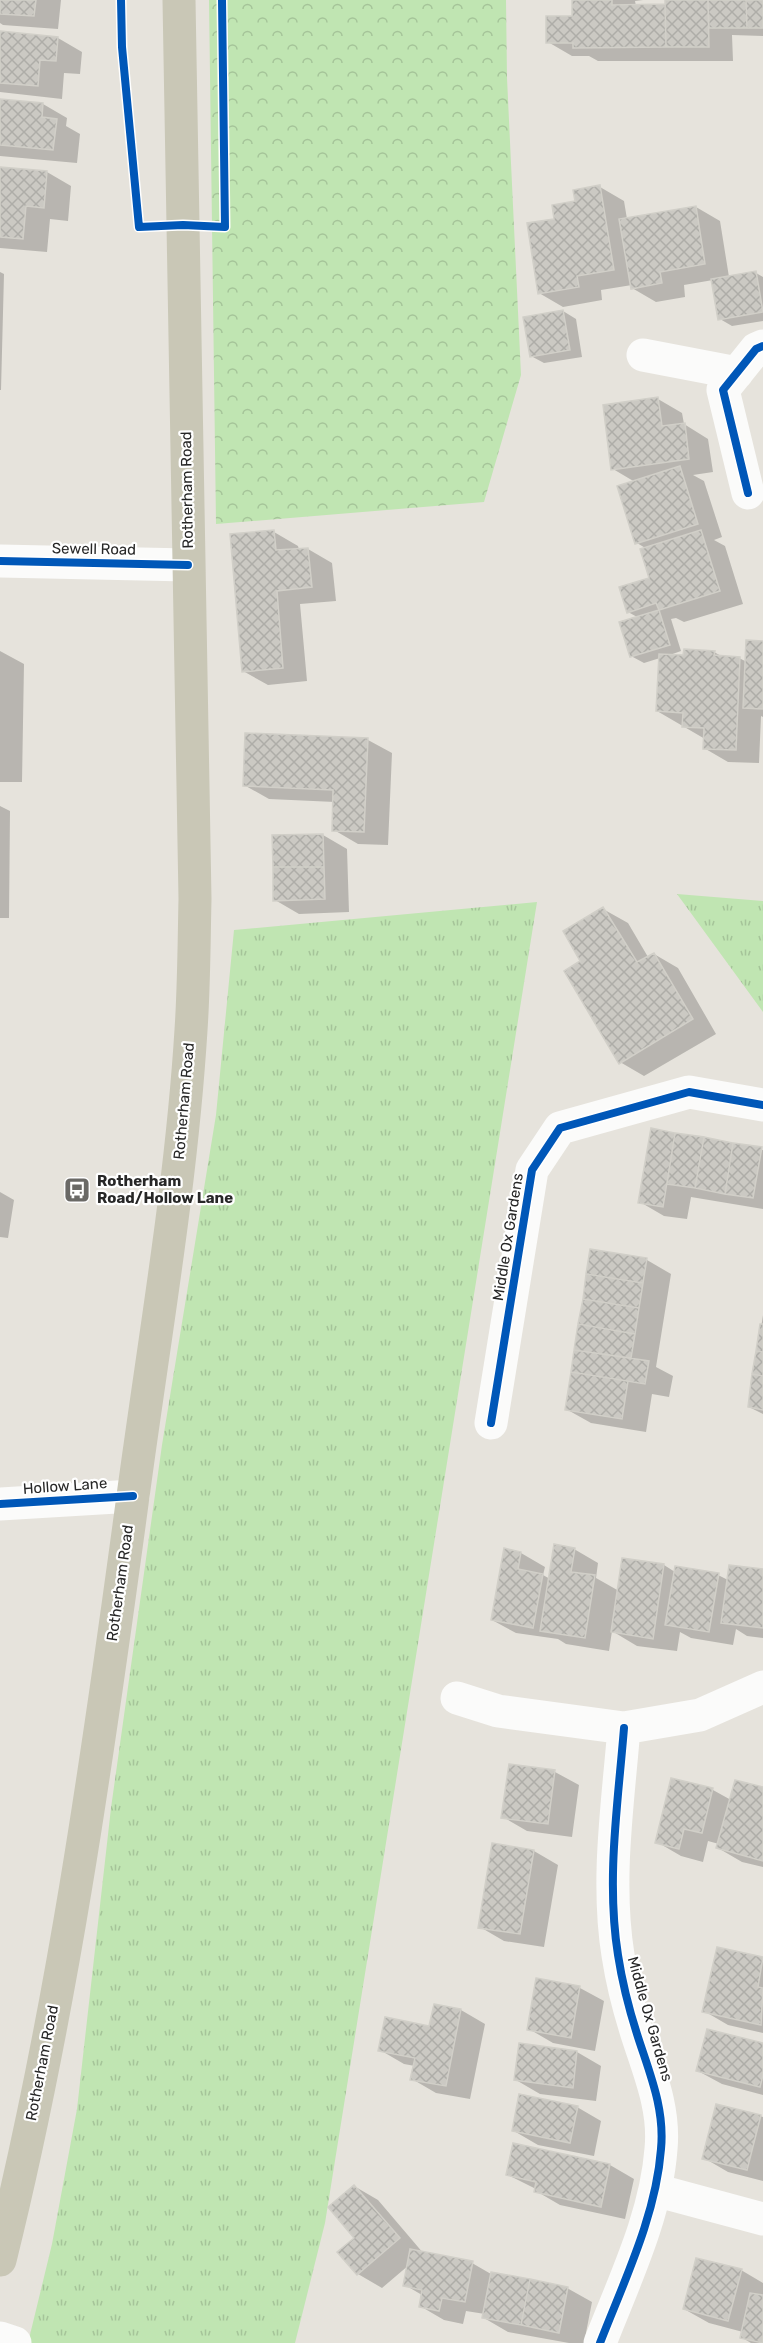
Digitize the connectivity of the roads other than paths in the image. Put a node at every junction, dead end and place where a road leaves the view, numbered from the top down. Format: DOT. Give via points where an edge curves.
graph roads {
  1 [pos="178,0"];
  2 [pos="763,346"];
  3 [pos="643,356"];
  4 [pos="737,373"];
  5 [pos="748,493"];
  6 [pos="0,561"];
  7 [pos="188,565"];
  8 [pos="763,1106"];
  9 [pos="491,1423"];
  10 [pos="133,1496"];
  11 [pos="0,1504"];
  12 [pos="763,1687"];
  13 [pos="457,1698"];
  14 [pos="624,1728"];
  15 [pos="655,2190"];
  16 [pos="763,2219"];
  17 [pos="0,2260"];
  18 [pos="0,2338"];
  19 [pos="15,2343"];
  20 [pos="600,2343"];
  1 -- 7 [label="main road, Rotherham Road"];
  2 -- 4 [label="street"];
  3 -- 4 [label="street"];
  4 -- 5 [label="street" via="723,390"];
  6 -- 7 [label="street, Sewell Road"];
  7 -- 10 [label="main road, Rotherham Road" via="195,898 191,1031 178,1170"];
  8 -- 9 [label="street, Middle Ox Gardens" via="689,1092 560,1128 532,1170"];
  10 -- 11 [label="street, Hollow Lane"];
  10 -- 17 [label="main road, Rotherham Road" via="63,1954 19,2183"];
  12 -- 14 [label="street" via="700,1715"];
  13 -- 14 [label="street" via="498,1711"];
  14 -- 15 [label="street, Middle Ox Gardens" via="612,1869 618,1954 637,2034 656,2089 662,2146"];
  15 -- 16 [label="street"];
  15 -- 20 [label="street, Middle Ox Gardens"];
  18 -- 19 [label="street"];
}
